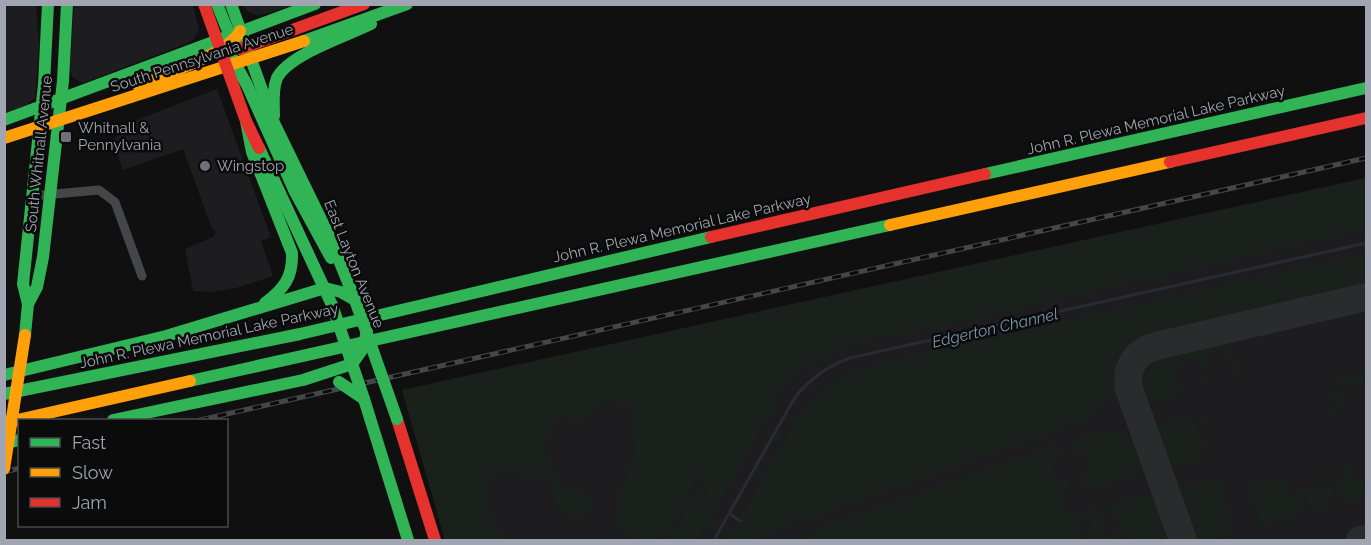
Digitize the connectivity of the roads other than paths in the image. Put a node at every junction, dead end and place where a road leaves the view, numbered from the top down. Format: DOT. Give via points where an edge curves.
graph roads {
  1 [pos="48,4"];
  2 [pos="67,4"];
  3 [pos="204,4"];
  4 [pos="217,4"];
  5 [pos="231,4"];
  6 [pos="315,4"];
  7 [pos="364,4"];
  8 [pos="404,6"];
  9 [pos="233,48"];
  10 [pos="1366,88"];
  11 [pos="61,99"];
  12 [pos="42,106"];
  13 [pos="1366,118"];
  14 [pos="4,120"];
  15 [pos="59,120"];
  16 [pos="246,121"];
  17 [pos="274,123"];
  18 [pos="39,127"];
  19 [pos="4,138"];
  20 [pos="51,194"];
  21 [pos="32,196"];
  22 [pos="142,276"];
  23 [pos="325,288"];
  24 [pos="353,295"];
  25 [pos="28,304"];
  26 [pos="258,309"];
  27 [pos="366,332"];
  28 [pos="352,364"];
  29 [pos="4,375"];
  30 [pos="338,377"];
  31 [pos="4,394"];
  32 [pos="364,399"];
  33 [pos="22,419"];
  34 [pos="118,419"];
  35 [pos="4,469"];
  36 [pos="408,540"];
  37 [pos="435,540"];
  1 -- 12 [label="main road, South Whitnall Avenue"];
  2 -- 11 [label="main road, South Whitnall Avenue"];
  3 -- 9 [label="main road, East Layton Avenue"];
  4 -- 9 [label="main road"];
  5 -- 9 [label="main road, East Layton Avenue"];
  6 -- 9 [label="main road, South Pennsylvania Avenue"];
  7 -- 9 [label="main road"];
  8 -- 9 [label="main road, South Pennsylvania Avenue"];
  8 -- 17 [label="main road" via="290,63 279,75"];
  9 -- 11 [label="main road, South Pennsylvania Avenue"];
  9 -- 15 [label="main road, South Pennsylvania Avenue" via="113,102"];
  9 -- 16 [label="main road, East Layton Avenue"];
  9 -- 17 [label="main road, East Layton Avenue"];
  9 -- 24 [label="main road" via="296,192"];
  10 -- 31 [label="main road, John R. Plewa Memorial Lake Parkway" via="300,334"];
  11 -- 12 [label="main road, South Pennsylvania Avenue"];
  11 -- 15 [label="main road, South Whitnall Avenue"];
  12 -- 14 [label="main road, South Pennsylvania Avenue"];
  12 -- 18 [label="main road, South Whitnall Avenue"];
  13 -- 33 [label="main road"];
  15 -- 18 [label="main road, South Pennsylvania Avenue"];
  15 -- 20 [label="main road, South Whitnall Avenue"];
  16 -- 23 [label="main road, East Layton Avenue"];
  16 -- 26 [label="main road" via="252,152 291,253 293,269 289,283"];
  17 -- 24 [label="main road, East Layton Avenue"];
  18 -- 19 [label="main road, South Pennsylvania Avenue"];
  18 -- 21 [label="main road, South Whitnall Avenue"];
  20 -- 21 [label="street"];
  20 -- 22 [label="street" via="99,190 109,194"];
  20 -- 25 [label="main road, South Whitnall Avenue" via="37,287"];
  21 -- 25 [label="main road, South Whitnall Avenue" via="23,284"];
  23 -- 24 [label="main road"];
  23 -- 26 [label="main road"];
  23 -- 28 [label="main road, East Layton Avenue, bridge"];
  24 -- 27 [label="main road, East Layton Avenue, bridge"];
  25 -- 35 [label="main road, South Whitnall Avenue, bridge"];
  26 -- 29 [label="main road" via="64,363"];
  27 -- 28 [label="main road, bridge" via="362,350"];
  27 -- 37 [label="main road, East Layton Avenue, bridge"];
  28 -- 30 [label="main road"];
  28 -- 32 [label="main road, East Layton Avenue, bridge"];
  30 -- 32 [label="main road, bridge"];
  30 -- 34 [label="main road" via="303,380"];
  32 -- 36 [label="main road, East Layton Avenue"];
}
